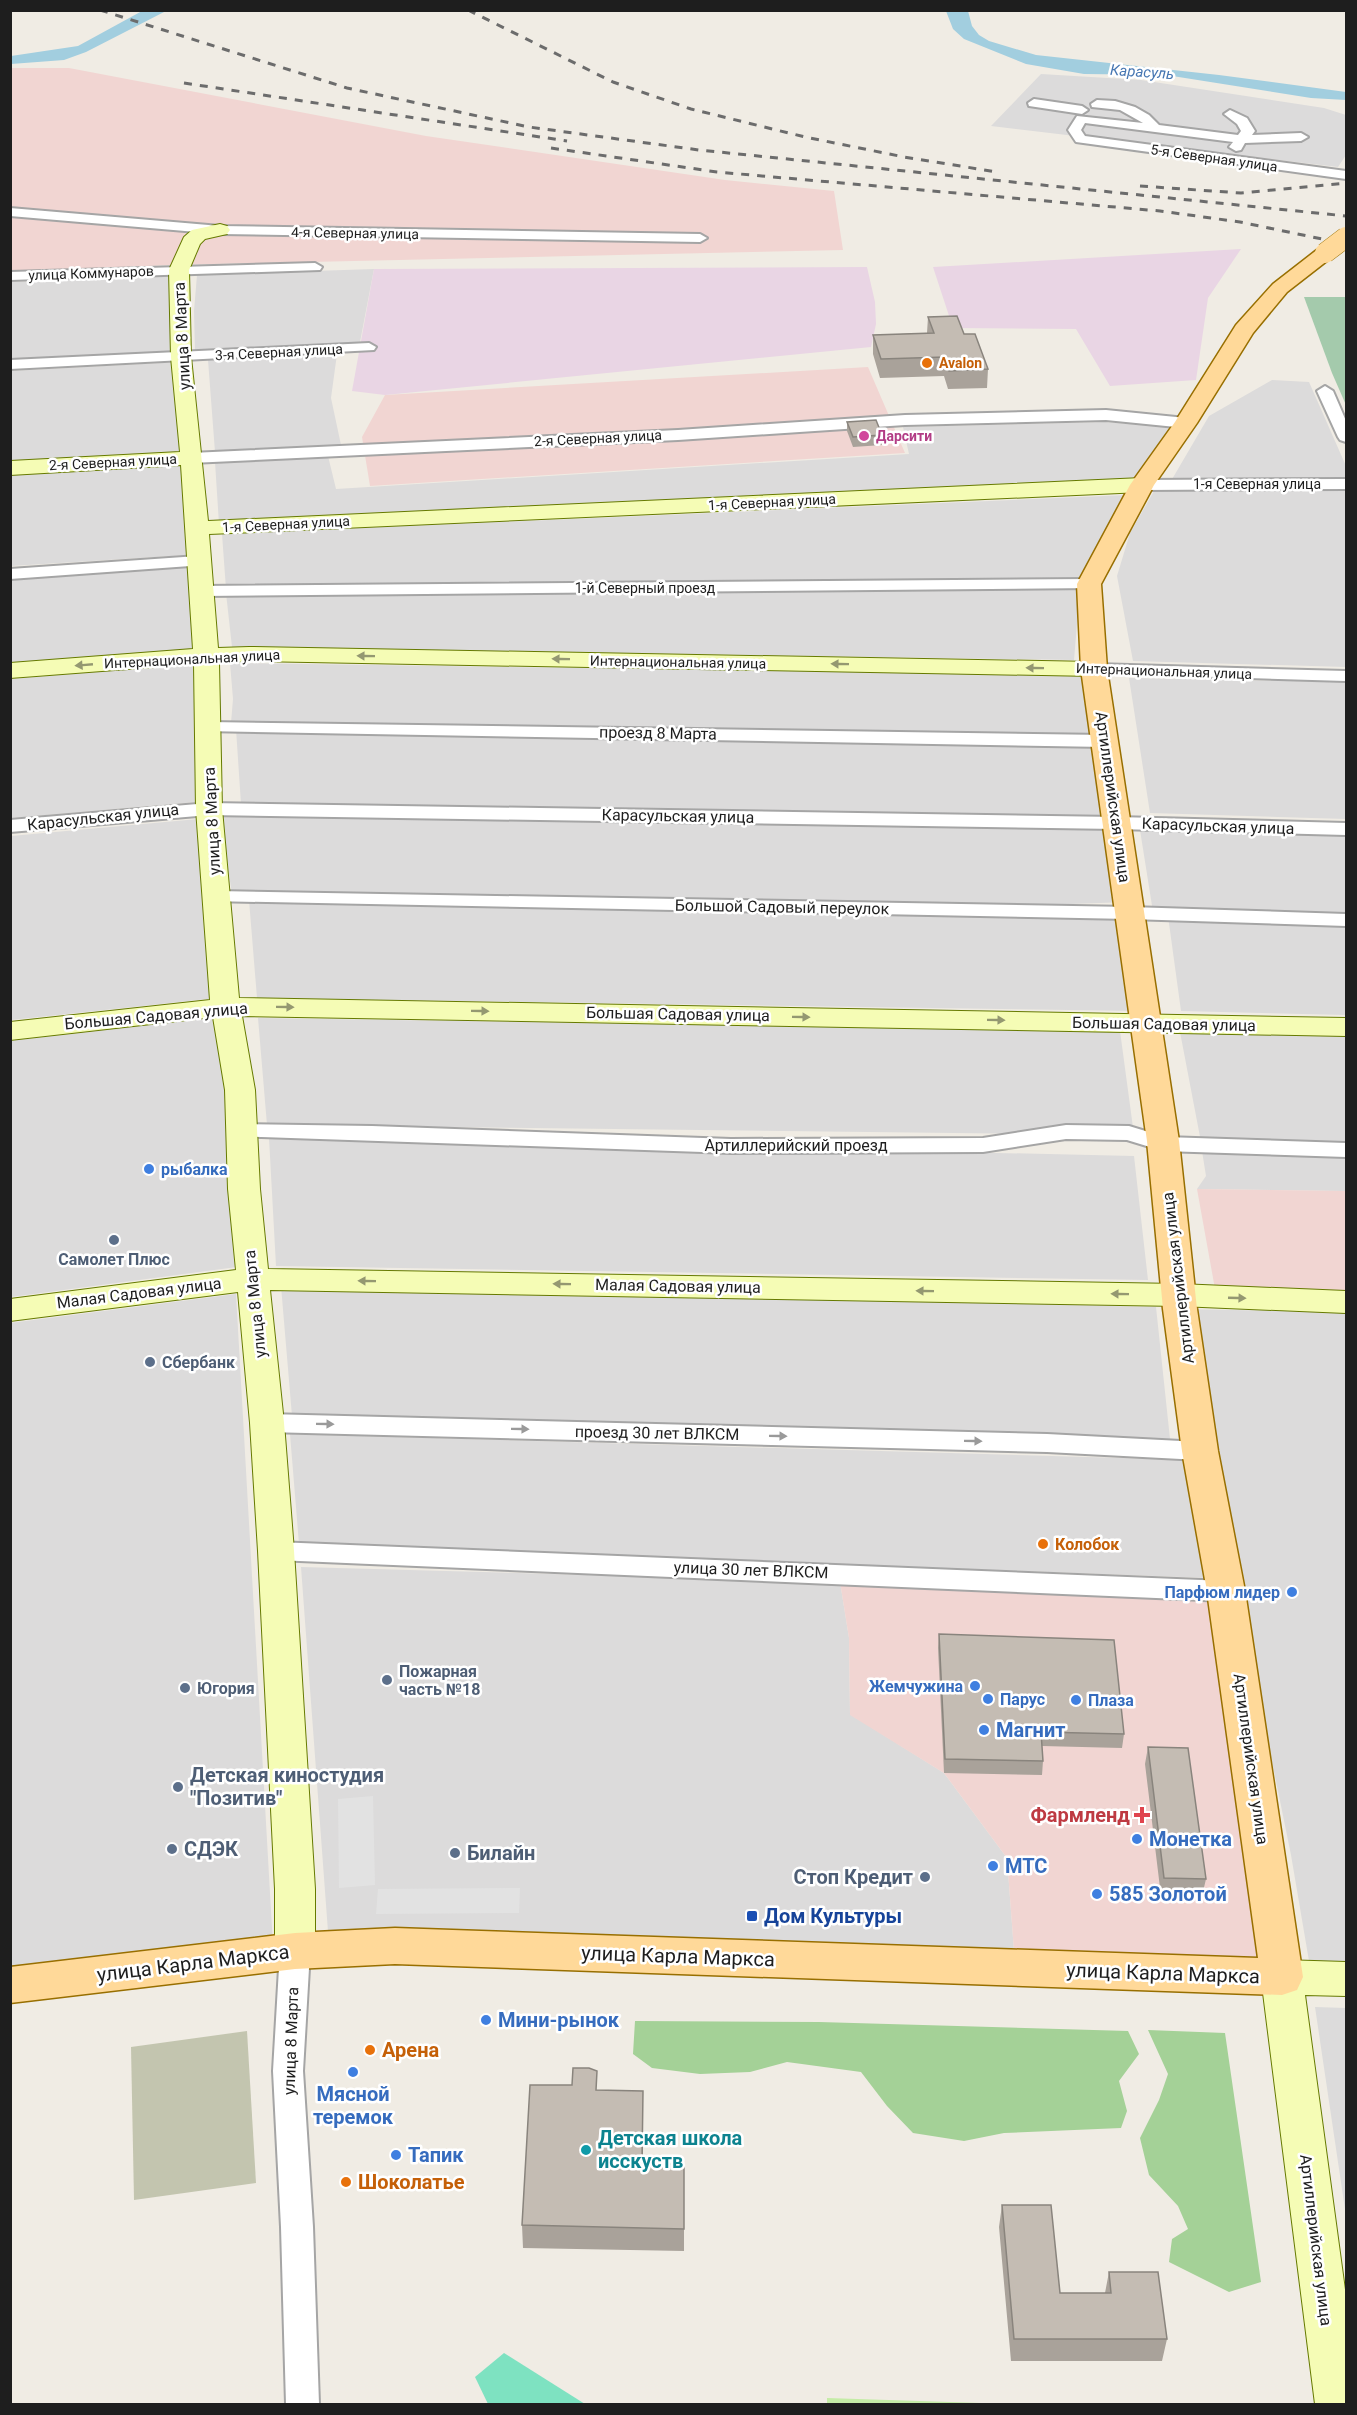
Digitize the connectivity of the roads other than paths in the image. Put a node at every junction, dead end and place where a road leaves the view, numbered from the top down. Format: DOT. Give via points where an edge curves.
graph roads {
  1 [pos="1084,93"];
  2 [pos="1034,103"];
  3 [pos="1097,104"];
  4 [pos="1230,114"];
  5 [pos="1082,115"];
  6 [pos="1157,129"];
  7 [pos="1301,136"];
  8 [pos="1241,139"];
  9 [pos="1244,162"];
  10 [pos="1347,175"];
  11 [pos="10,212"];
  12 [pos="194,230"];
  13 [pos="220,230"];
  14 [pos="1347,237"];
  15 [pos="700,238"];
  16 [pos="315,267"];
  17 [pos="179,270"];
  18 [pos="10,276"];
  19 [pos="369,347"];
  20 [pos="181,357"];
  21 [pos="10,366"];
  22 [pos="1325,391"];
  23 [pos="1186,423"];
  24 [pos="1347,437"];
  25 [pos="191,458"];
  26 [pos="10,468"];
  27 [pos="1347,484"];
  28 [pos="1142,485"];
  29 [pos="197,528"];
  30 [pos="198,561"];
  31 [pos="10,574"];
  32 [pos="1089,584"];
  33 [pos="201,591"];
  34 [pos="205,656"];
  35 [pos="1094,669"];
  36 [pos="10,671"];
  37 [pos="1347,676"];
  38 [pos="209,727"];
  39 [pos="1106,741"];
  40 [pos="209,809"];
  41 [pos="1117,823"];
  42 [pos="10,826"];
  43 [pos="1347,829"];
  44 [pos="217,897"];
  45 [pos="1130,913"];
  46 [pos="1347,920"];
  47 [pos="226,1007"];
  48 [pos="1145,1023"];
  49 [pos="1347,1027"];
  50 [pos="10,1030"];
  51 [pos="243,1131"];
  52 [pos="1163,1144"];
  53 [pos="1347,1150"];
  54 [pos="252,1279"];
  55 [pos="1179,1295"];
  56 [pos="1347,1302"];
  57 [pos="10,1310"];
  58 [pos="267,1423"];
  59 [pos="1200,1450"];
  60 [pos="276,1551"];
  61 [pos="1226,1591"];
  62 [pos="295,1951"];
  63 [pos="1282,1977"];
  64 [pos="1347,1980"];
  65 [pos="10,1985"];
  66 [pos="303,2404"];
  67 [pos="1338,2404"];
  1 -- 3 [label="street"];
  2 -- 5 [label="street"];
  3 -- 5 [label="street"];
  3 -- 6 [label="street" via="1135,111"];
  4 -- 8 [label="street" via="1242,121 1248,131"];
  5 -- 6 [label="street"];
  5 -- 9 [label="street, 5-я Северная улица" via="1074,130 1081,139"];
  6 -- 8 [label="street"];
  7 -- 8 [label="street"];
  8 -- 9 [label="street" via="1236,146"];
  9 -- 10 [label="street, 5-я Северная улица"];
  11 -- 12 [label="street"];
  12 -- 13 [label="street"];
  12 -- 17 [label="street, улица 8 Марта"];
  13 -- 15 [label="street, 4-я Северная улица"];
  14 -- 23 [label="main road, bridge" via="1280,288 1244,330"];
  16 -- 17 [label="street, улица Коммунаров"];
  17 -- 18 [label="street, улица Коммунаров"];
  17 -- 20 [label="street, улица 8 Марта"];
  19 -- 20 [label="street, 3-я Северная улица"];
  20 -- 21 [label="street, 3-я Северная улица"];
  20 -- 25 [label="street, улица 8 Марта"];
  22 -- 24 [label="street"];
  23 -- 25 [label="street, 2-я Северная улица" via="1106,416 905,420"];
  23 -- 28 [label="main road"];
  25 -- 26 [label="street, 2-я Северная улица"];
  25 -- 29 [label="street, улица 8 Марта"];
  27 -- 28 [label="street, 1-я Северная улица"];
  28 -- 29 [label="street, 1-я Северная улица"];
  28 -- 32 [label="main road"];
  29 -- 30 [label="street, улица 8 Марта"];
  30 -- 31 [label="street"];
  30 -- 33 [label="street, улица 8 Марта"];
  32 -- 33 [label="street, 1-й Северный проезд"];
  32 -- 35 [label="main road, Артиллерийская улица"];
  33 -- 34 [label="street, улица 8 Марта"];
  35 -- 34 [label="street, Интернациональная улица, one-way"];
  34 -- 36 [label="street, Интернациональная улица, one-way"];
  34 -- 38 [label="street, улица 8 Марта"];
  35 -- 37 [label="street, Интернациональная улица"];
  35 -- 39 [label="main road, Артиллерийская улица"];
  38 -- 39 [label="street, проезд 8 Марта"];
  38 -- 40 [label="street, улица 8 Марта"];
  39 -- 41 [label="main road, Артиллерийская улица"];
  40 -- 41 [label="street, Карасульская улица"];
  40 -- 42 [label="street, Карасульская улица"];
  40 -- 44 [label="street, улица 8 Марта"];
  41 -- 43 [label="street, Карасульская улица"];
  41 -- 45 [label="main road, Артиллерийская улица"];
  44 -- 45 [label="street, Большой Садовый переулок"];
  44 -- 47 [label="street, улица 8 Марта"];
  45 -- 46 [label="street, Большой Садовый переулок"];
  45 -- 48 [label="main road, Артиллерийская улица"];
  47 -- 48 [label="street, Большая Садовая улица, one-way"];
  47 -- 50 [label="street, Большая Садовая улица"];
  47 -- 51 [label="street, улица 8 Марта"];
  48 -- 49 [label="street, Большая Садовая улица"];
  48 -- 52 [label="main road, Артиллерийская улица"];
  51 -- 52 [label="street, Артиллерийский проезд" via="730,1146 983,1146 1066,1132 1129,1133"];
  51 -- 54 [label="street, улица 8 Марта"];
  52 -- 53 [label="street, Артиллерийский проезд"];
  52 -- 55 [label="main road, Артиллерийская улица"];
  55 -- 54 [label="street, Малая Садовая улица, one-way"];
  54 -- 57 [label="street, Малая Садовая улица"];
  54 -- 58 [label="street, улица 8 Марта"];
  55 -- 56 [label="street, Малая Садовая улица, one-way"];
  55 -- 59 [label="main road, Артиллерийская улица"];
  58 -- 59 [label="street, проезд 30 лет ВЛКСМ, one-way"];
  58 -- 60 [label="street, улица 8 Марта"];
  59 -- 61 [label="main road, Артиллерийская улица"];
  60 -- 61 [label="street, улица 30 лет ВЛКСМ"];
  60 -- 62 [label="street, улица 8 Марта"];
  61 -- 63 [label="main road, Артиллерийская улица"];
  62 -- 63 [label="main road, улица Карла Маркса" via="395,1946"];
  62 -- 65 [label="main road, улица Карла Маркса"];
  62 -- 66 [label="street, улица 8 Марта" via="288,2071"];
  63 -- 64 [label="street, улица Карла Маркса"];
  63 -- 67 [label="street, Артиллерийская улица"];
}
